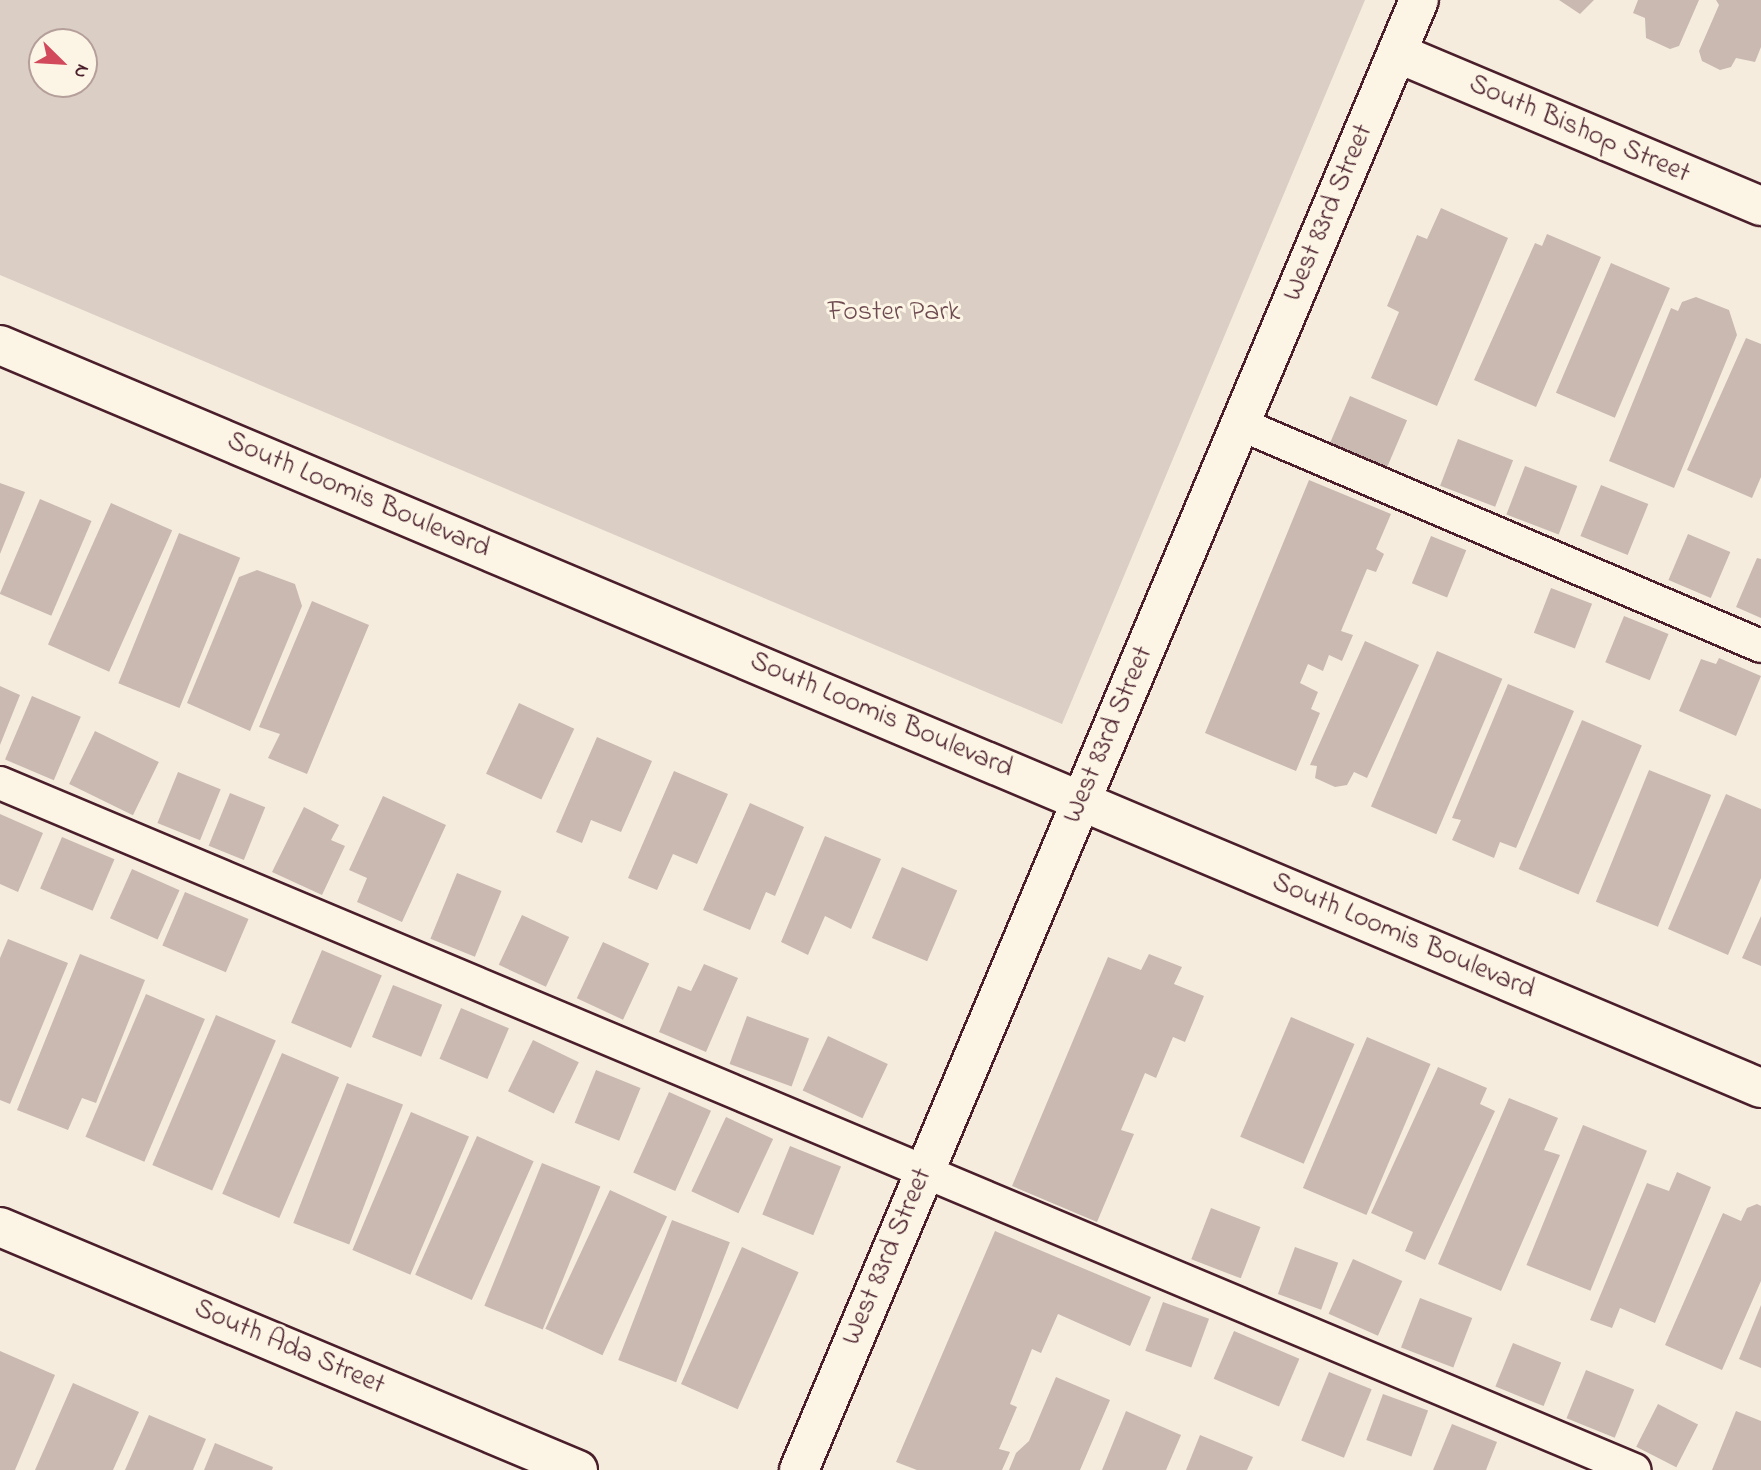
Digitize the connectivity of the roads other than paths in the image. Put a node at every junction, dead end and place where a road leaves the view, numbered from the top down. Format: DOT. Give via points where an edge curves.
graph roads {
  1 [pos="1419,0"];
  2 [pos="1396,53"];
  3 [pos="1761,206"];
  4 [pos="0,345"];
  5 [pos="1240,424"];
  6 [pos="1761,646"];
  7 [pos="0,783"];
  8 [pos="1081,801"];
  9 [pos="1761,1088"];
  10 [pos="924,1171"];
  11 [pos="0,1227"];
  12 [pos="578,1470"];
  13 [pos="799,1470"];
  14 [pos="1634,1470"];
  1 -- 2 [label="street, West 83rd Street"];
  2 -- 3 [label="street, South Bishop Street"];
  2 -- 5 [label="street, West 83rd Street"];
  4 -- 8 [label="street, South Loomis Boulevard"];
  5 -- 6 [label="lane"];
  5 -- 8 [label="street, West 83rd Street"];
  7 -- 10 [label="lane"];
  8 -- 9 [label="street, South Loomis Boulevard"];
  8 -- 10 [label="street, West 83rd Street"];
  10 -- 13 [label="street, West 83rd Street"];
  10 -- 14 [label="lane"];
  11 -- 12 [label="street, South Ada Street"];
}
